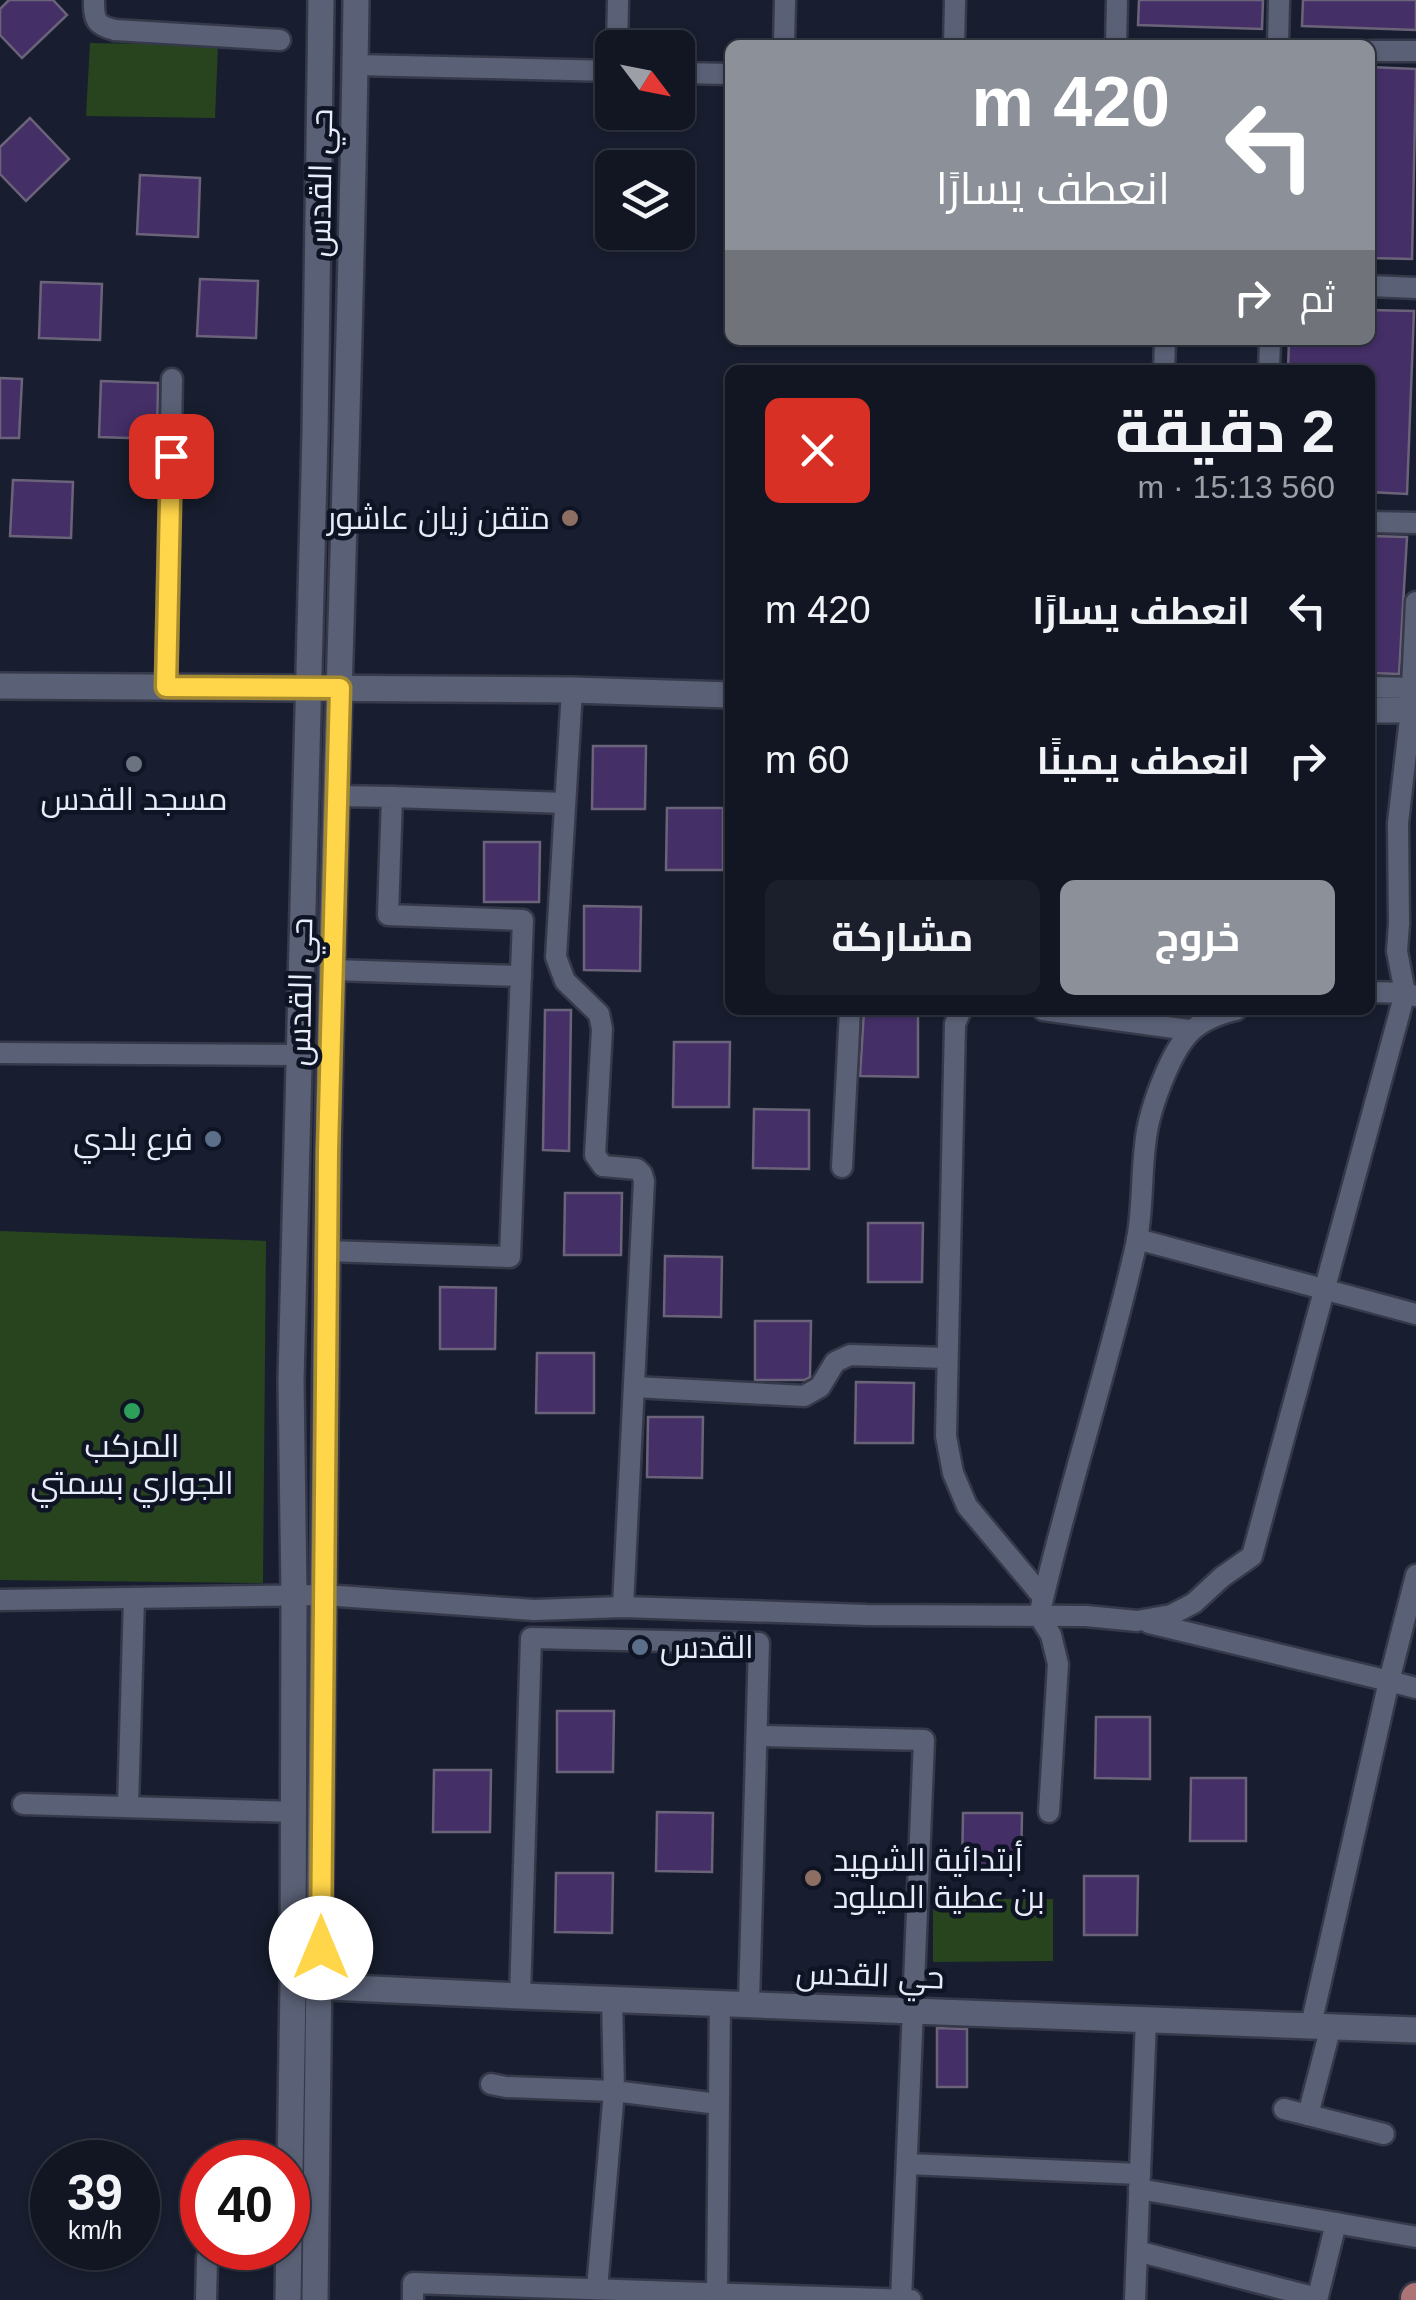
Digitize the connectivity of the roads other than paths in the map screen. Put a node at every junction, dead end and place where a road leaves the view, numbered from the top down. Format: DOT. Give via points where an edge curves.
graph roads {
  1 [pos="94,0"];
  2 [pos="322,0"];
  3 [pos="356,0"];
  4 [pos="618,0"];
  5 [pos="785,0"];
  6 [pos="956,0"];
  7 [pos="1117,0"];
  8 [pos="1279,0"];
  9 [pos="617,30"];
  10 [pos="280,40"];
  11 [pos="784,40"];
  12 [pos="954,40"];
  13 [pos="1116,40"];
  14 [pos="1278,40"];
  15 [pos="1375,50"];
  16 [pos="1416,51"];
  17 [pos="355,64"];
  18 [pos="595,71"];
  19 [pos="695,73"];
  20 [pos="725,74"];
  21 [pos="1375,286"];
  22 [pos="1416,288"];
  23 [pos="316,367"];
  24 [pos="349,368"];
  25 [pos="172,379"];
  26 [pos="1375,522"];
  27 [pos="1416,523"];
  28 [pos="1416,602"];
  29 [pos="0,686"];
  30 [pos="166,687"];
  31 [pos="309,687"];
  32 [pos="340,688"];
  33 [pos="1375,688"];
  34 [pos="572,690"];
  35 [pos="725,695"];
  36 [pos="1414,699"];
  37 [pos="1375,709"];
  38 [pos="337,796"];
  39 [pos="392,797"];
  40 [pos="566,803"];
  41 [pos="1407,823"];
  42 [pos="333,970"];
  43 [pos="521,976"];
  44 [pos="1375,992"];
  45 [pos="1411,995"];
  46 [pos="850,1015"];
  47 [pos="960,1015"];
  48 [pos="1079,1015"];
  49 [pos="1217,1015"];
  50 [pos="1189,1030"];
  51 [pos="0,1053"];
  52 [pos="299,1054"];
  53 [pos="842,1168"];
  54 [pos="1137,1239"];
  55 [pos="327,1251"];
  56 [pos="1324,1290"];
  57 [pos="1416,1314"];
  58 [pos="946,1358"];
  59 [pos="634,1387"];
  60 [pos="1416,1575"];
  61 [pos="294,1595"];
  62 [pos="324,1595"];
  63 [pos="134,1598"];
  64 [pos="0,1600"];
  65 [pos="1041,1606"];
  66 [pos="622,1608"];
  67 [pos="534,1610"];
  68 [pos="1137,1621"];
  69 [pos="531,1638"];
  70 [pos="1389,1681"];
  71 [pos="1416,1688"];
  72 [pos="757,1736"];
  73 [pos="23,1804"];
  74 [pos="128,1807"];
  75 [pos="294,1812"];
  76 [pos="1048,1812"];
  77 [pos="293,1985"];
  78 [pos="321,1986"];
  79 [pos="520,1996"];
  80 [pos="612,1998"];
  81 [pos="720,2002"];
  82 [pos="749,2003"];
  83 [pos="913,2010"];
  84 [pos="1146,2019"];
  85 [pos="1321,2026"];
  86 [pos="1416,2030"];
  87 [pos="491,2084"];
  88 [pos="614,2092"];
  89 [pos="718,2104"];
  90 [pos="1284,2108"];
  91 [pos="1308,2115"];
  92 [pos="1384,2134"];
  93 [pos="907,2164"];
  94 [pos="1139,2181"];
  95 [pos="1336,2223"];
  96 [pos="1416,2238"];
  97 [pos="1136,2251"];
  98 [pos="207,2270"];
  99 [pos="597,2289"];
  100 [pos="718,2297"];
  101 [pos="1317,2299"];
  102 [pos="206,2300"];
  103 [pos="288,2300"];
  104 [pos="314,2300"];
  105 [pos="413,2300"];
  106 [pos="901,2300"];
  107 [pos="910,2300"];
  108 [pos="1135,2300"];
  1 -- 10 [label="street" via="97,22 115,30"];
  2 -- 23 [label="street"];
  3 -- 17 [label="street, حي القدس"];
  4 -- 9 [label="street"];
  5 -- 11 [label="street"];
  6 -- 12 [label="street"];
  7 -- 13 [label="street"];
  8 -- 14 [label="street"];
  15 -- 16 [label="street"];
  17 -- 18 [label="street"];
  17 -- 24 [label="street, حي القدس"];
  19 -- 20 [label="street"];
  21 -- 22 [label="street"];
  23 -- 24 [label="street"];
  23 -- 31 [label="street"];
  24 -- 32 [label="street, حي القدس"];
  25 -- 30 [label="street"];
  26 -- 27 [label="street"];
  28 -- 36 [label="street"];
  29 -- 30 [label="street"];
  30 -- 31 [label="street"];
  31 -- 32 [label="street"];
  31 -- 52 [label="street"];
  32 -- 34 [label="street"];
  32 -- 38 [label="street, حي القدس"];
  33 -- 36 [label="street"];
  34 -- 35 [label="street"];
  34 -- 40 [label="street"];
  36 -- 37 [label="street"];
  36 -- 41 [label="street"];
  38 -- 39 [label="street"];
  38 -- 42 [label="street, حي القدس"];
  39 -- 40 [label="street"];
  39 -- 43 [label="street" via="388,915 523,920"];
  40 -- 59 [label="street" via="556,956 565,982 599,1014 602,1029 595,1154 603,1166 637,1169 644,1181"];
  41 -- 45 [label="street" via="1397,952"];
  42 -- 43 [label="street"];
  42 -- 55 [label="street, حي القدس"];
  43 -- 55 [label="street" via="510,1257"];
  44 -- 45 [label="street"];
  45 -- 56 [label="street"];
  46 -- 53 [label="street"];
  47 -- 58 [label="street"];
  48 -- 50 [label="street"];
  49 -- 50 [label="street"];
  50 -- 54 [label="street" via="1154,1101"];
  51 -- 52 [label="street"];
  52 -- 61 [label="street"];
  54 -- 56 [label="street"];
  54 -- 65 [label="street"];
  55 -- 62 [label="street, حي القدس"];
  56 -- 57 [label="street"];
  56 -- 68 [label="street" via="1252,1556 1194,1603"];
  58 -- 59 [label="street" via="850,1354 804,1396"];
  58 -- 65 [label="street" via="946,1436 959,1490"];
  59 -- 66 [label="street"];
  60 -- 70 [label="street"];
  61 -- 62 [label="street"];
  61 -- 63 [label="street"];
  61 -- 75 [label="street"];
  62 -- 67 [label="street"];
  62 -- 78 [label="street, حي القدس"];
  63 -- 64 [label="street"];
  63 -- 74 [label="street"];
  65 -- 66 [label="street" via="867,1615"];
  65 -- 68 [label="street"];
  65 -- 76 [label="street" via="1058,1664"];
  66 -- 67 [label="street"];
  67 -- 69 [label="street"];
  68 -- 70 [label="street"];
  69 -- 72 [label="street" via="760,1644"];
  69 -- 79 [label="street"];
  70 -- 71 [label="street"];
  70 -- 85 [label="street"];
  72 -- 82 [label="street"];
  72 -- 83 [label="street" via="924,1740"];
  73 -- 74 [label="street"];
  74 -- 75 [label="street"];
  75 -- 77 [label="street"];
  77 -- 78 [label="street, حي القدس"];
  77 -- 103 [label="street"];
  78 -- 79 [label="street, حي القدس"];
  78 -- 104 [label="street, حي القدس"];
  79 -- 80 [label="street, حي القدس"];
  80 -- 81 [label="street, حي القدس"];
  80 -- 88 [label="street"];
  81 -- 82 [label="street, حي القدس"];
  81 -- 89 [label="street"];
  82 -- 83 [label="street, حي القدس"];
  83 -- 84 [label="street, حي القدس"];
  83 -- 93 [label="street"];
  84 -- 85 [label="street, حي القدس"];
  84 -- 94 [label="street"];
  85 -- 86 [label="street, حي القدس"];
  85 -- 91 [label="street"];
  87 -- 88 [label="street"];
  88 -- 89 [label="street"];
  88 -- 99 [label="street"];
  89 -- 100 [label="street"];
  90 -- 91 [label="street"];
  91 -- 92 [label="street"];
  93 -- 94 [label="street"];
  93 -- 106 [label="street"];
  94 -- 95 [label="street"];
  94 -- 97 [label="street"];
  95 -- 96 [label="street"];
  95 -- 101 [label="street"];
  97 -- 101 [label="street"];
  97 -- 108 [label="street"];
  98 -- 102 [label="street"];
  99 -- 100 [label="street"];
  99 -- 105 [label="street" via="413,2282"];
  100 -- 106 [label="street"];
  106 -- 107 [label="street"];
}
